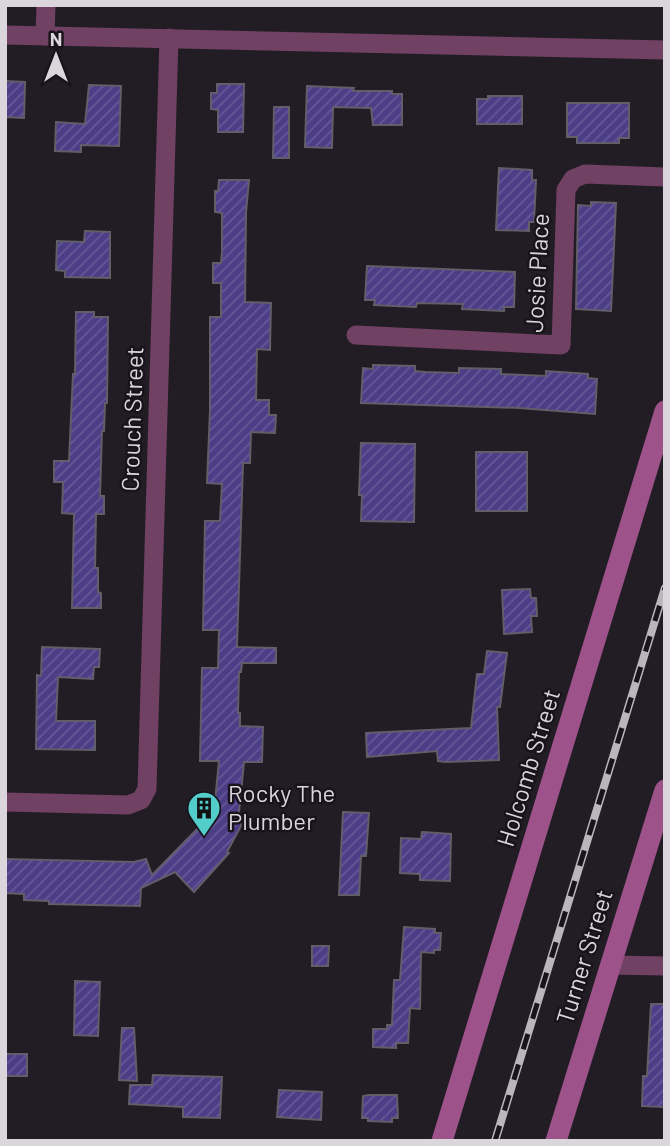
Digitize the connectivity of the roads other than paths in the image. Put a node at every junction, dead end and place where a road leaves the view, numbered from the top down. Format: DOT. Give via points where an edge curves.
graph roads {
  1 [pos="46,5"];
  2 [pos="5,35"];
  3 [pos="45,36"];
  4 [pos="169,38"];
  5 [pos="665,50"];
  6 [pos="665,177"];
  7 [pos="356,335"];
  8 [pos="665,411"];
  9 [pos="665,790"];
  10 [pos="5,802"];
  11 [pos="610,965"];
  12 [pos="665,966"];
  13 [pos="442,1141"];
  14 [pos="556,1141"];
  1 -- 3 [label="street"];
  2 -- 3 [label="street"];
  3 -- 4 [label="street"];
  4 -- 5 [label="street"];
  4 -- 10 [label="street, Crouch Street" via="147,789 141,800 128,805"];
  6 -- 7 [label="street, Josie Place" via="586,174 573,179 566,190 561,345"];
  8 -- 13 [label="street, Holcomb Street"];
  9 -- 11 [label="street, Turner Street"];
  11 -- 12 [label="street"];
  11 -- 14 [label="street, Turner Street"];
}
